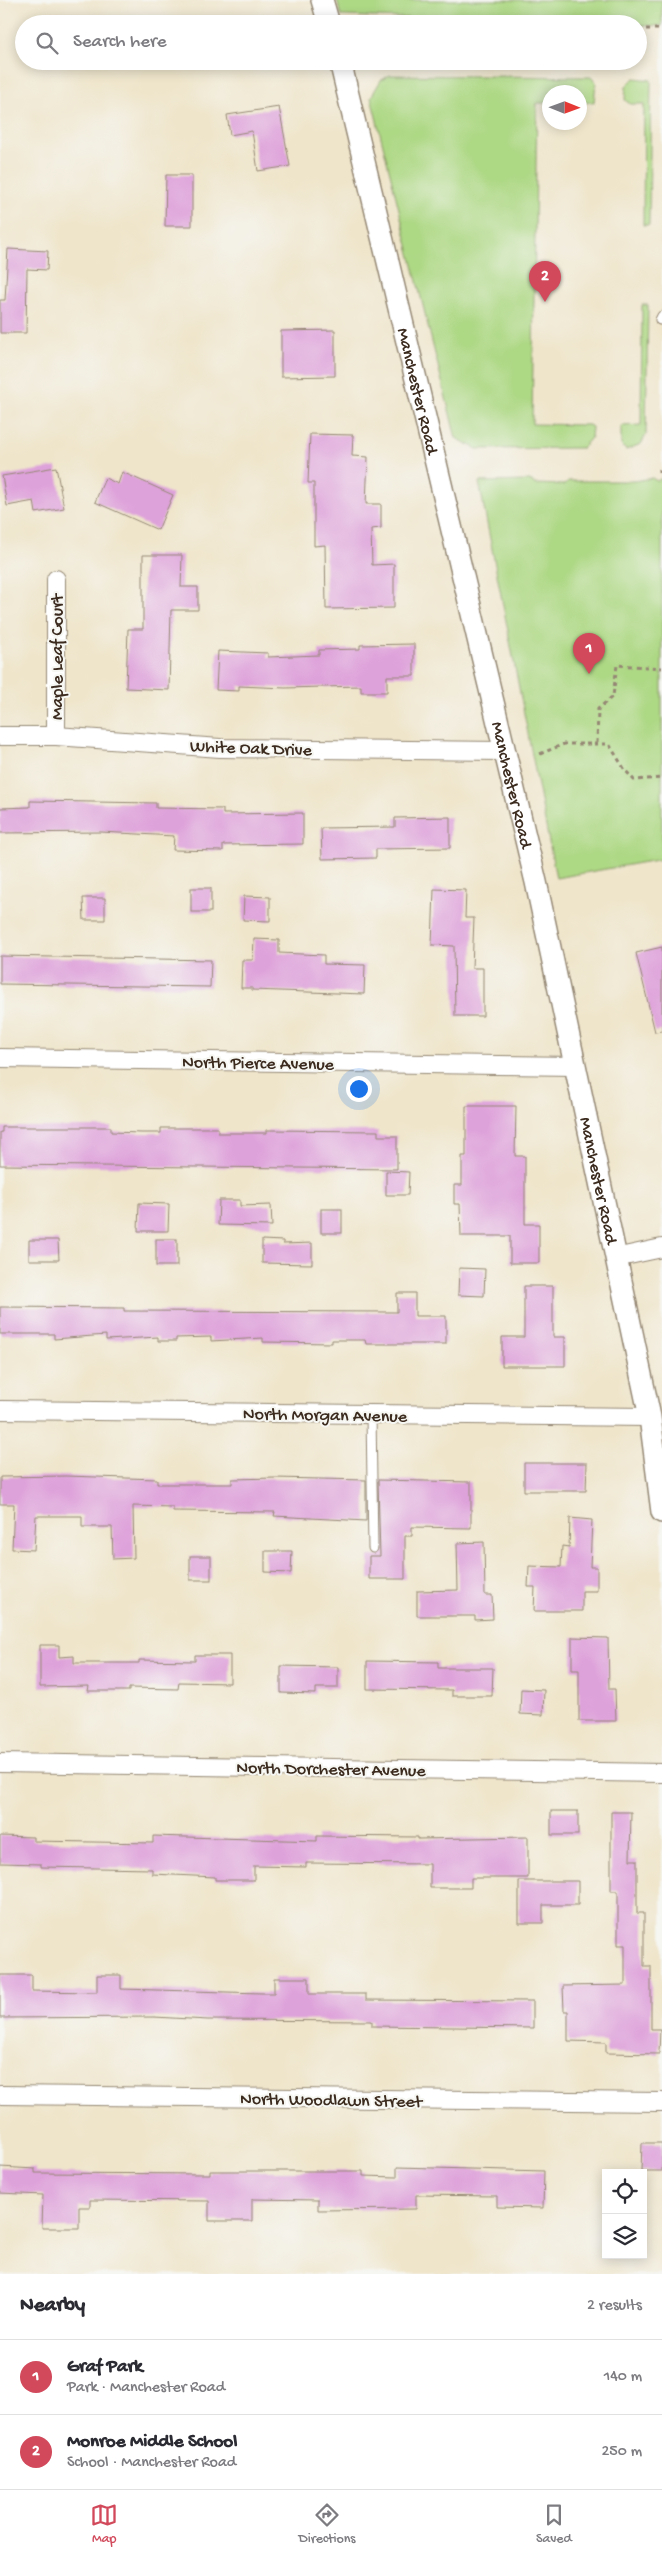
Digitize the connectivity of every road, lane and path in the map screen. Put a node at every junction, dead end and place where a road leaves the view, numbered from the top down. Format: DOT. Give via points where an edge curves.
graph roads {
  1 [pos="322,0"];
  2 [pos="326,15"];
  3 [pos="647,29"];
  4 [pos="662,29"];
  5 [pos="342,70"];
  6 [pos="658,470"];
  7 [pos="662,473"];
  8 [pos="56,579"];
  9 [pos="662,668"];
  10 [pos="0,736"];
  11 [pos="56,736"];
  12 [pos="597,743"];
  13 [pos="503,752"];
  14 [pos="540,754"];
  15 [pos="662,778"];
  16 [pos="0,1058"];
  17 [pos="576,1066"];
  18 [pos="662,1248"];
  19 [pos="615,1258"];
  20 [pos="0,1410"];
  21 [pos="371,1414"];
  22 [pos="650,1417"];
  23 [pos="662,1512"];
  24 [pos="373,1548"];
  25 [pos="0,1764"];
  26 [pos="662,1773"];
  27 [pos="0,2095"];
  28 [pos="662,2102"];
  1 -- 2 [label="street"];
  3 -- 4 [label="path"];
  5 -- 13 [label="street, Manchester Road" via="439,468"];
  6 -- 7 [label="path"];
  8 -- 11 [label="street, Maple Leaf Court"];
  9 -- 12 [label="path" via="616,665 613,696 598,709"];
  10 -- 11 [label="street, White Oak Drive"];
  11 -- 13 [label="street, White Oak Drive" via="220,748"];
  12 -- 14 [label="path" via="564,744"];
  12 -- 15 [label="path" via="609,744 634,780"];
  13 -- 17 [label="street, Manchester Road" via="536,882"];
  16 -- 17 [label="street, North Pierce Avenue"];
  17 -- 19 [label="street, Manchester Road"];
  18 -- 19 [label="street"];
  19 -- 22 [label="street, Manchester Road"];
  20 -- 21 [label="street, North Morgan Avenue"];
  21 -- 22 [label="street, North Morgan Avenue"];
  21 -- 24 [label="lane"];
  22 -- 23 [label="street, Manchester Road"];
  25 -- 26 [label="street, North Dorchester Avenue"];
  27 -- 28 [label="street, North Woodlawn Street"];
}
